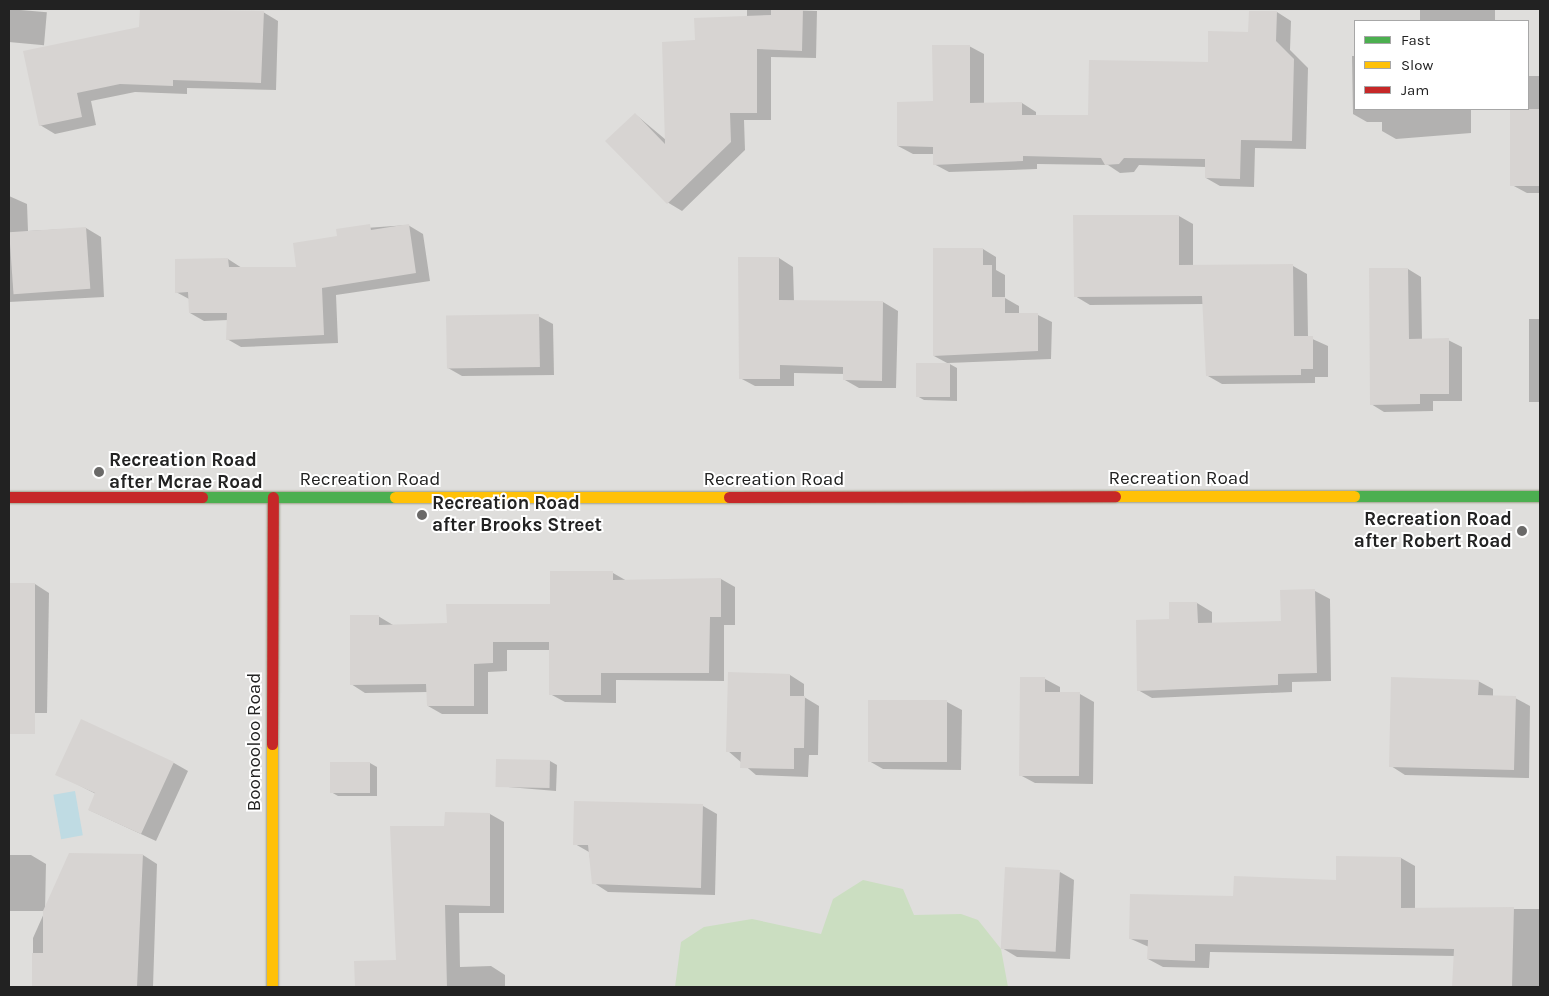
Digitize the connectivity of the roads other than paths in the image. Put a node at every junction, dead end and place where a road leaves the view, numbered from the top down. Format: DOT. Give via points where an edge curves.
graph roads {
  1 [pos="1540,496"];
  2 [pos="9,497"];
  3 [pos="273,497"];
  4 [pos="272,987"];
  1 -- 3 [label="street, Recreation Road"];
  2 -- 3 [label="street, Recreation Road"];
  3 -- 4 [label="street, Boonooloo Road"];
}
